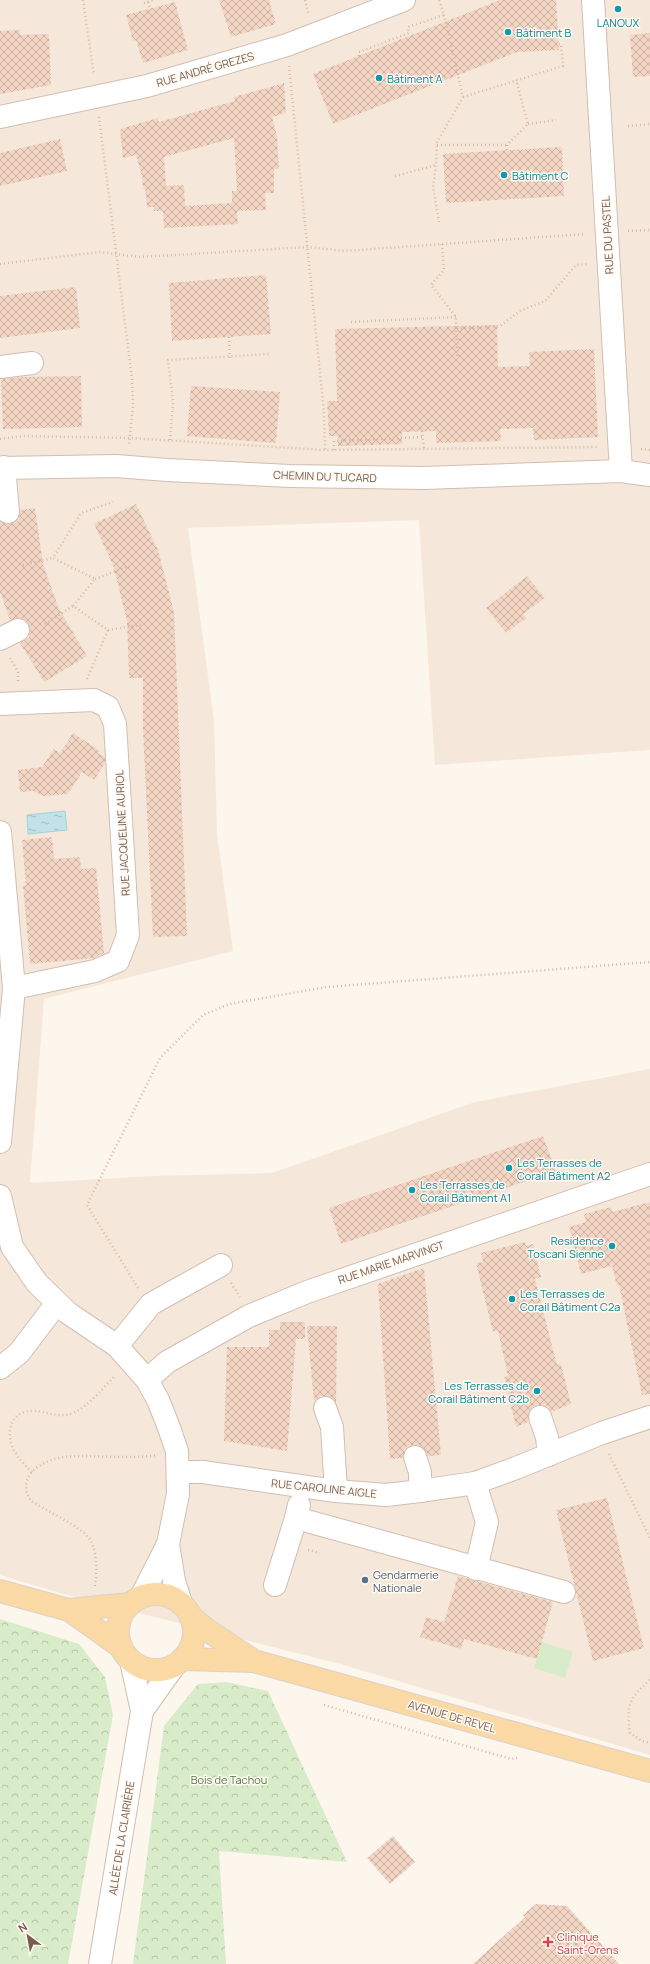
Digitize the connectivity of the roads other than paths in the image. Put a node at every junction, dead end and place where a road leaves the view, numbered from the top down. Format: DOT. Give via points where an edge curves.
graph roads {
  1 [pos="404,0"];
  2 [pos="593,0"];
  3 [pos="0,117"];
  4 [pos="32,363"];
  5 [pos="0,367"];
  6 [pos="2,468"];
  7 [pos="621,470"];
  8 [pos="650,474"];
  9 [pos="8,512"];
  10 [pos="9,704"];
  11 [pos="0,832"];
  12 [pos="14,988"];
  13 [pos="0,1142"];
  14 [pos="650,1174"];
  15 [pos="1,1208"];
  16 [pos="221,1265"];
  17 [pos="57,1303"];
  18 [pos="124,1353"];
  19 [pos="0,1368"];
  20 [pos="148,1380"];
  21 [pos="325,1408"];
  22 [pos="540,1417"];
  23 [pos="650,1417"];
  24 [pos="549,1454"];
  25 [pos="415,1457"];
  26 [pos="178,1461"];
  27 [pos="475,1483"];
  28 [pos="303,1488"];
  29 [pos="420,1491"];
  30 [pos="336,1492"];
  31 [pos="296,1518"];
  32 [pos="168,1544"];
  33 [pos="476,1569"];
  34 [pos="275,1585"];
  35 [pos="0,1591"];
  36 [pos="564,1592"];
  37 [pos="136,1601"];
  38 [pos="69,1610"];
  39 [pos="186,1610"];
  40 [pos="126,1654"];
  41 [pos="254,1661"];
  42 [pos="178,1662"];
  43 [pos="142,1711"];
  44 [pos="650,1771"];
  45 [pos="100,1964"];
  1 -- 3 [label="street, RUE ANDRÉ GREZES" via="287,46 147,86"];
  2 -- 7 [label="street, RUE DU PASTEL"];
  4 -- 5 [label="street"];
  6 -- 7 [label="street, CHEMIN DU TUCARD" via="116,466 290,476 424,478"];
  6 -- 9 [label="street"];
  7 -- 8 [label="street, CHEMIN DU TUCARD"];
  10 -- 12 [label="street, RUE JACQUELINE AURIOL" via="94,700 108,707 115,724 128,935 118,961 95,971"];
  11 -- 12 [label="street"];
  12 -- 13 [label="street"];
  14 -- 20 [label="street, RUE MARIE MARVINGT" via="306,1292 248,1316 167,1362"];
  15 -- 17 [label="street" via="12,1248 37,1284"];
  16 -- 18 [label="street" via="149,1306"];
  17 -- 18 [label="street"];
  17 -- 19 [label="street" via="19,1353"];
  18 -- 20 [label="street"];
  20 -- 26 [label="street" via="158,1400"];
  21 -- 30 [label="street" via="332,1426"];
  22 -- 24 [label="street" via="547,1437"];
  23 -- 24 [label="street, RUE CAROLINE AIGLE"];
  24 -- 27 [label="street, RUE CAROLINE AIGLE"];
  25 -- 29 [label="street" via="420,1472"];
  26 -- 28 [label="street, RUE CAROLINE AIGLE" via="203,1472"];
  26 -- 32 [label="street" via="178,1494"];
  27 -- 29 [label="street, RUE CAROLINE AIGLE"];
  27 -- 33 [label="street" via="487,1522"];
  28 -- 30 [label="street, RUE CAROLINE AIGLE"];
  28 -- 31 [label="street"];
  29 -- 30 [label="street, RUE CAROLINE AIGLE" via="386,1495"];
  31 -- 33 [label="street"];
  31 -- 34 [label="street"];
  32 -- 37 [label="street"];
  32 -- 39 [label="street" via="174,1581"];
  33 -- 36 [label="street"];
  35 -- 38 [label="main road"];
  37 -- 38 [label="main road"];
  37 -- 39 [label="main road" via="162,1594 176,1599"];
  37 -- 40 [label="main road" via="123,1613 119,1624 118,1636"];
  38 -- 40 [label="main road"];
  39 -- 41 [label="main road, AVENUE DE REVEL" via="207,1630"];
  39 -- 42 [label="main road" via="194,1626 192,1644"];
  40 -- 42 [label="main road" via="147,1669 165,1669"];
  40 -- 43 [label="street, ALLÉE DE LA CLAIRIÈRE"];
  41 -- 42 [label="main road, AVENUE DE REVEL"];
  41 -- 44 [label="main road, AVENUE DE REVEL"];
  42 -- 43 [label="street, ALLÉE DE LA CLAIRIÈRE"];
  43 -- 45 [label="street, ALLÉE DE LA CLAIRIÈRE"];
}
